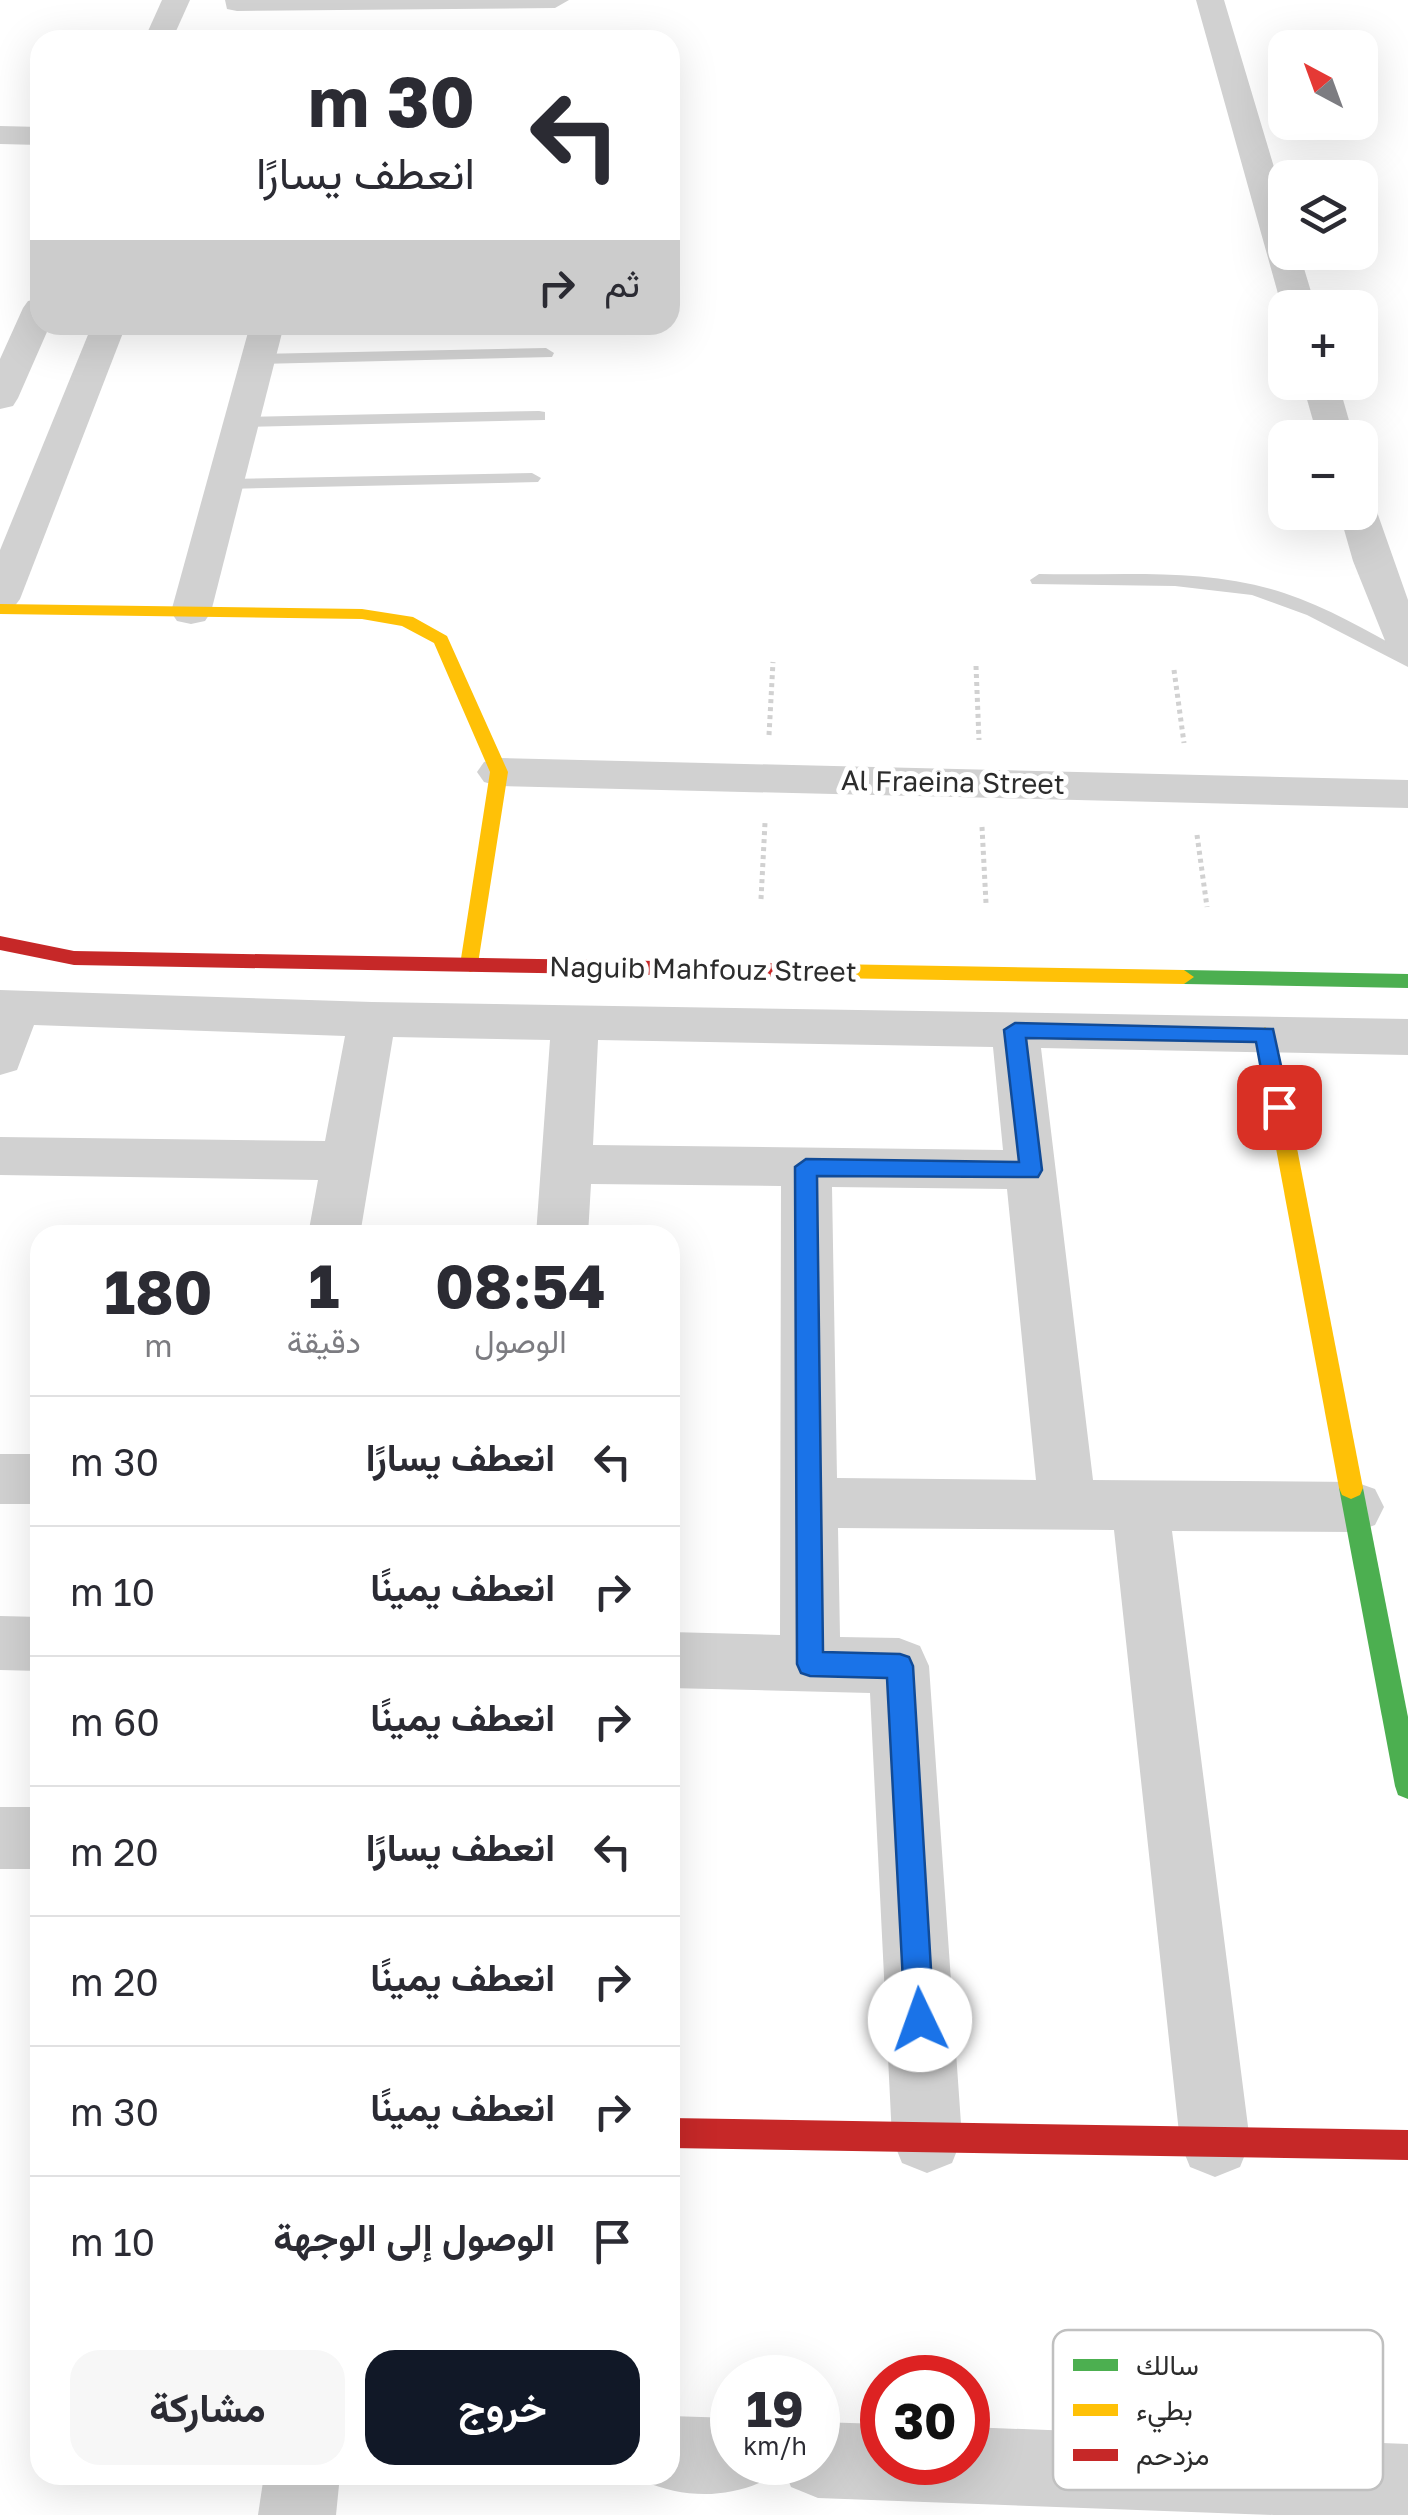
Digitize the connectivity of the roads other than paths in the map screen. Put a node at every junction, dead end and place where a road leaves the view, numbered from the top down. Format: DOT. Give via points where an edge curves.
graph roads {
  1 [pos="176,0"];
  2 [pos="555,0"];
  3 [pos="1210,0"];
  4 [pos="235,8"];
  5 [pos="350,12"];
  6 [pos="162,30"];
  7 [pos="0,135"];
  8 [pos="30,136"];
  9 [pos="1294,290"];
  10 [pos="30,330"];
  11 [pos="105,335"];
  12 [pos="262,342"];
  13 [pos="546,353"];
  14 [pos="0,398"];
  15 [pos="539,416"];
  16 [pos="241,422"];
  17 [pos="532,478"];
  18 [pos="225,484"];
  19 [pos="1370,530"];
  20 [pos="1390,562"];
  21 [pos="1039,580"];
  22 [pos="0,600"];
  23 [pos="0,609"];
  24 [pos="191,612"];
  25 [pos="1408,648"];
  26 [pos="1408,661"];
  27 [pos="499,772"];
  28 [pos="1408,794"];
  29 [pos="0,943"];
  30 [pos="470,964"];
  31 [pos="1408,981"];
  32 [pos="8,1008"];
  33 [pos="372,1018"];
  34 [pos="575,1022"];
  35 [pos="1015,1030"];
  36 [pos="1265,1034"];
  37 [pos="1408,1037"];
  38 [pos="0,1056"];
  39 [pos="0,1156"];
  40 [pos="347,1161"];
  41 [pos="566,1164"];
  42 [pos="806,1167"];
  43 [pos="1030,1170"];
  44 [pos="336,1225"];
  45 [pos="563,1225"];
  46 [pos="0,1478"];
  47 [pos="30,1479"];
  48 [pos="808,1503"];
  49 [pos="1067,1504"];
  50 [pos="1140,1504"];
  51 [pos="1355,1506"];
  52 [pos="0,1643"];
  53 [pos="30,1644"];
  54 [pos="680,1660"];
  55 [pos="810,1664"];
  56 [pos="1408,1786"];
  57 [pos="0,1838"];
  58 [pos="30,1838"];
  59 [pos="680,2133"];
  60 [pos="927,2138"];
  61 [pos="1214,2142"];
  62 [pos="1408,2146"];
  63 [pos="680,2454"];
  64 [pos="710,2455"];
  65 [pos="990,2473"];
  66 [pos="1053,2479"];
  67 [pos="1408,2482"];
  68 [pos="1383,2484"];
  69 [pos="301,2485"];
  70 [pos="1154,2490"];
  71 [pos="1281,2490"];
  72 [pos="1202,2495"];
  73 [pos="297,2515"];
  1 -- 6 [label="street"];
  2 -- 5 [label="street"];
  3 -- 9 [label="street"];
  4 -- 5 [label="street"];
  7 -- 8 [label="street"];
  10 -- 14 [label="street"];
  11 -- 22 [label="street"];
  12 -- 13 [label="lane"];
  12 -- 16 [label="street"];
  15 -- 16 [label="lane"];
  16 -- 18 [label="street"];
  17 -- 18 [label="lane"];
  18 -- 24 [label="street"];
  19 -- 20 [label="street"];
  20 -- 25 [label="street"];
  21 -- 26 [label="lane" via="1254,590 1292,602"];
  23 -- 24 [label="street"];
  24 -- 27 [label="street" via="362,614 407,621 441,640"];
  27 -- 28 [label="street, Al Fraeina Street"];
  27 -- 30 [label="street"];
  29 -- 30 [label="street, Naguib Mahfouz Street" via="74,958"];
  30 -- 31 [label="street, Naguib Mahfouz Street"];
  32 -- 33 [label="street, Naguib Mahfouz Street"];
  32 -- 38 [label="street"];
  33 -- 34 [label="street, Naguib Mahfouz Street"];
  33 -- 40 [label="street"];
  34 -- 35 [label="street, Naguib Mahfouz Street"];
  34 -- 41 [label="street"];
  35 -- 36 [label="street, Naguib Mahfouz Street"];
  35 -- 43 [label="street"];
  36 -- 37 [label="street, Naguib Mahfouz Street"];
  36 -- 51 [label="street"];
  39 -- 40 [label="street"];
  40 -- 44 [label="street"];
  41 -- 42 [label="street"];
  41 -- 45 [label="street"];
  42 -- 43 [label="street"];
  42 -- 48 [label="street"];
  43 -- 49 [label="street"];
  46 -- 47 [label="street"];
  48 -- 49 [label="street"];
  48 -- 55 [label="street"];
  49 -- 50 [label="street"];
  50 -- 51 [label="street"];
  50 -- 61 [label="street"];
  51 -- 56 [label="street"];
  52 -- 53 [label="street"];
  54 -- 55 [label="street"];
  55 -- 60 [label="street" via="900,1666"];
  57 -- 58 [label="street"];
  59 -- 60 [label="street"];
  60 -- 61 [label="street"];
  61 -- 62 [label="street"];
  63 -- 64 [label="street"];
  65 -- 66 [label="street"];
  67 -- 68 [label="street"];
  69 -- 73 [label="street"];
  70 -- 72 [label="street"];
  71 -- 72 [label="street"];
}
